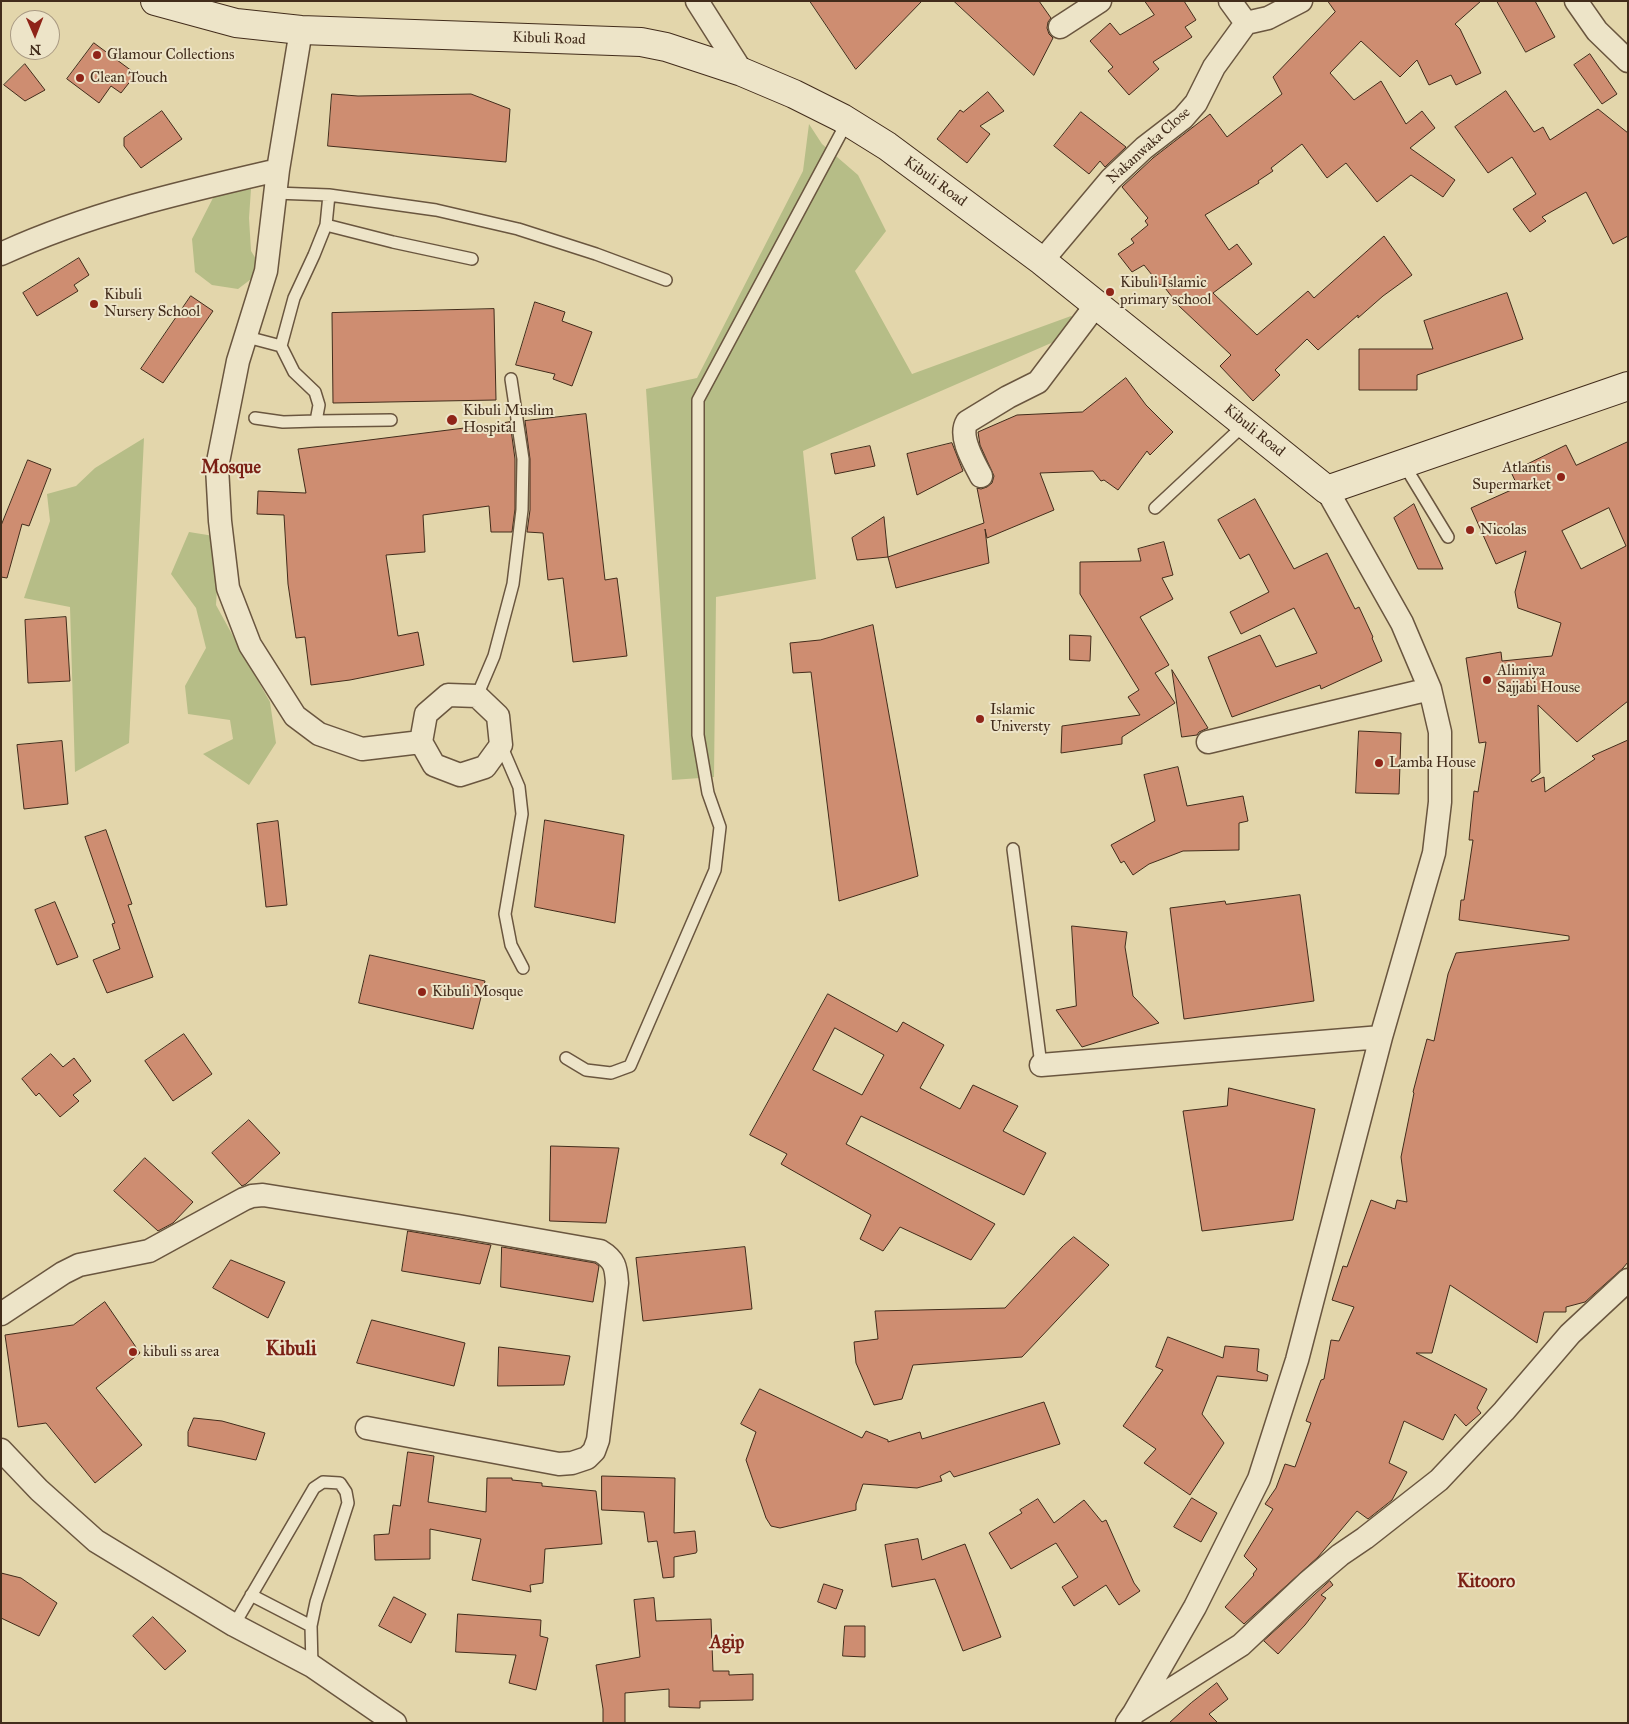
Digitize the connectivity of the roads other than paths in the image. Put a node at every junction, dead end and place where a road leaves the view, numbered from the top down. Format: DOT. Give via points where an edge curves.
graph roads {
  1 [pos="155,1"];
  2 [pos="697,1"];
  3 [pos="1100,1"];
  4 [pos="1230,1"];
  5 [pos="1301,1"];
  6 [pos="1576,1"];
  7 [pos="1246,23"];
  8 [pos="1060,26"];
  9 [pos="301,30"];
  10 [pos="1628,61"];
  11 [pos="742,72"];
  12 [pos="847,122"];
  13 [pos="278,170"];
  14 [pos="275,193"];
  15 [pos="329,194"];
  16 [pos="326,225"];
  17 [pos="1,254"];
  18 [pos="472,259"];
  19 [pos="1042,260"];
  20 [pos="666,280"];
  21 [pos="1096,304"];
  22 [pos="247,336"];
  23 [pos="281,346"];
  24 [pos="511,379"];
  25 [pos="1628,386"];
  26 [pos="255,418"];
  27 [pos="391,420"];
  28 [pos="316,421"];
  29 [pos="1245,424"];
  30 [pos="1403,463"];
  31 [pos="981,476"];
  32 [pos="1327,490"];
  33 [pos="1154,508"];
  34 [pos="1448,537"];
  35 [pos="1430,689"];
  36 [pos="477,696"];
  37 [pos="421,742"];
  38 [pos="1208,742"];
  39 [pos="501,745"];
  40 [pos="1013,849"];
  41 [pos="523,968"];
  42 [pos="1380,1037"];
  43 [pos="566,1058"];
  44 [pos="1041,1065"];
  45 [pos="1628,1280"];
  46 [pos="1,1314"];
  47 [pos="367,1428"];
  48 [pos="1,1450"];
  49 [pos="251,1595"];
  50 [pos="234,1625"];
  51 [pos="311,1626"];
  52 [pos="312,1666"];
  53 [pos="1130,1718"];
  54 [pos="395,1723"];
  1 -- 9 [label="street, Kibuli Road" via="236,22"];
  2 -- 11 [label="street"];
  3 -- 8 [label="street"];
  4 -- 7 [label="street"];
  5 -- 7 [label="street" via="1268,18"];
  6 -- 10 [label="street" via="1597,31"];
  7 -- 19 [label="street, Nakanwaka Close" via="1214,67 1196,103 1183,118 1111,179"];
  9 -- 11 [label="street, Kibuli Road" via="641,42"];
  9 -- 13 [label="street"];
  11 -- 12 [label="street, Kibuli Road"];
  12 -- 19 [label="street, Kibuli Road" via="887,146"];
  12 -- 43 [label="lane" via="698,400 698,735 708,793 720,827 715,870 630,1066 611,1072 586,1070"];
  13 -- 14 [label="street"];
  13 -- 17 [label="street" via="139,203 53,231"];
  14 -- 15 [label="lane"];
  14 -- 22 [label="street" via="266,271"];
  15 -- 16 [label="lane"];
  15 -- 20 [label="lane" via="436,210 518,229"];
  16 -- 18 [label="lane"];
  16 -- 23 [label="lane" via="294,298"];
  19 -- 21 [label="street, Kibuli Road"];
  21 -- 29 [label="street, Kibuli Road"];
  21 -- 31 [label="street" via="1038,382 967,422 964,437"];
  22 -- 23 [label="lane"];
  22 -- 37 [label="street" via="238,361 217,467 228,588 250,644 295,716 319,734 362,749"];
  23 -- 28 [label="lane" via="294,372 316,392 319,405"];
  24 -- 36 [label="lane" via="523,459 522,510 513,584 494,656"];
  25 -- 30 [label="street"];
  26 -- 28 [label="lane" via="283,422"];
  27 -- 28 [label="lane"];
  29 -- 32 [label="street, Kibuli Road"];
  29 -- 33 [label="lane"];
  30 -- 32 [label="street"];
  30 -- 34 [label="lane"];
  32 -- 35 [label="street" via="1402,623"];
  35 -- 38 [label="street"];
  35 -- 42 [label="street" via="1440,732 1440,802 1434,853"];
  36 -- 37 [label="street" via="448,695 426,714"];
  36 -- 39 [label="street" via="498,716"];
  37 -- 39 [label="street" via="434,765 460,775 485,767"];
  39 -- 41 [label="lane" via="519,787 522,814 505,914 511,945"];
  40 -- 44 [label="lane"];
  42 -- 44 [label="street"];
  42 -- 53 [label="street" via="1297,1360 1259,1479 1195,1607"];
  45 -- 53 [label="street" via="1570,1334 1439,1480 1307,1582 1241,1644"];
  46 -- 47 [label="street" via="79,1265 149,1250 252,1196 458,1226 600,1251 611,1257 617,1283 598,1440 587,1458 572,1463 542,1462"];
  48 -- 50 [label="street" via="38,1490 96,1541"];
  49 -- 50 [label="lane"];
  49 -- 51 [label="lane"];
  49 -- 51 [label="lane" via="314,1488 323,1482 340,1483 348,1503"];
  50 -- 52 [label="street"];
  51 -- 52 [label="lane"];
  52 -- 54 [label="street"];
}
